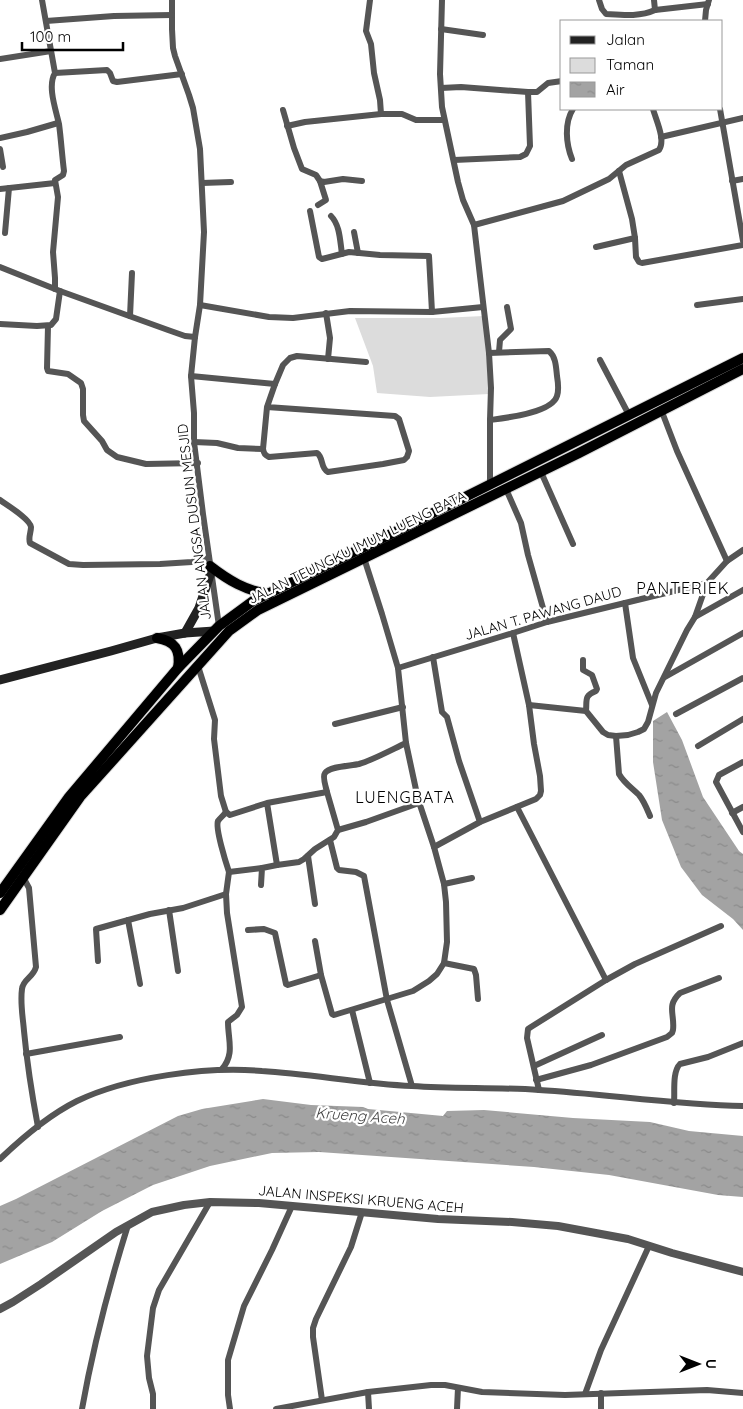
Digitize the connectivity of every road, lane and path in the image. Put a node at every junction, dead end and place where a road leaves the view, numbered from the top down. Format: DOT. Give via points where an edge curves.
graph roads {
  1 [pos="42,0"];
  2 [pos="172,0"];
  3 [pos="370,0"];
  4 [pos="442,0"];
  5 [pos="599,0"];
  6 [pos="654,0"];
  7 [pos="708,2"];
  8 [pos="652,12"];
  9 [pos="172,15"];
  10 [pos="649,20"];
  11 [pos="705,20"];
  12 [pos="46,21"];
  13 [pos="441,29"];
  14 [pos="484,35"];
  15 [pos="51,51"];
  16 [pos="0,60"];
  17 [pos="54,74"];
  18 [pos="182,74"];
  19 [pos="560,81"];
  20 [pos="441,88"];
  21 [pos="528,92"];
  22 [pos="283,110"];
  23 [pos="573,110"];
  24 [pos="653,110"];
  25 [pos="720,110"];
  26 [pos="381,114"];
  27 [pos="743,118"];
  28 [pos="444,120"];
  29 [pos="58,123"];
  30 [pos="723,123"];
  31 [pos="287,126"];
  32 [pos="661,137"];
  33 [pos="0,138"];
  34 [pos="0,149"];
  35 [pos="572,159"];
  36 [pos="454,160"];
  37 [pos="3,167"];
  38 [pos="619,171"];
  39 [pos="743,178"];
  40 [pos="320,181"];
  41 [pos="362,181"];
  42 [pos="732,181"];
  43 [pos="232,182"];
  44 [pos="55,183"];
  45 [pos="202,183"];
  46 [pos="0,188"];
  47 [pos="9,188"];
  48 [pos="318,205"];
  49 [pos="310,211"];
  50 [pos="331,216"];
  51 [pos="474,225"];
  52 [pos="354,232"];
  53 [pos="6,233"];
  54 [pos="743,236"];
  55 [pos="635,238"];
  56 [pos="743,246"];
  57 [pos="596,247"];
  58 [pos="358,252"];
  59 [pos="342,254"];
  60 [pos="0,267"];
  61 [pos="132,273"];
  62 [pos="58,290"];
  63 [pos="743,299"];
  64 [pos="200,305"];
  65 [pos="697,305"];
  66 [pos="483,307"];
  67 [pos="507,307"];
  68 [pos="432,312"];
  69 [pos="326,313"];
  70 [pos="130,316"];
  71 [pos="0,324"];
  72 [pos="48,326"];
  73 [pos="195,337"];
  74 [pos="499,352"];
  75 [pos="489,353"];
  76 [pos="743,358"];
  77 [pos="328,359"];
  78 [pos="600,360"];
  79 [pos="366,362"];
  80 [pos="743,369"];
  81 [pos="191,376"];
  82 [pos="275,384"];
  83 [pos="267,406"];
  84 [pos="662,412"];
  85 [pos="629,415"];
  86 [pos="490,420"];
  87 [pos="194,442"];
  88 [pos="262,449"];
  89 [pos="198,463"];
  90 [pos="541,472"];
  91 [pos="490,484"];
  92 [pos="506,489"];
  93 [pos="0,500"];
  94 [pos="391,540"];
  95 [pos="573,544"];
  96 [pos="743,550"];
  97 [pos="364,558"];
  98 [pos="727,561"];
  99 [pos="210,566"];
  100 [pos="707,583"];
  101 [pos="743,590"];
  102 [pos="269,594"];
  103 [pos="624,603"];
  104 [pos="695,617"];
  105 [pos="547,622"];
  106 [pos="216,629"];
  107 [pos="185,633"];
  108 [pos="513,633"];
  109 [pos="743,633"];
  110 [pos="157,638"];
  111 [pos="433,657"];
  112 [pos="583,660"];
  113 [pos="198,666"];
  114 [pos="178,668"];
  115 [pos="398,668"];
  116 [pos="664,678"];
  117 [pos="743,678"];
  118 [pos="0,680"];
  119 [pos="529,705"];
  120 [pos="652,705"];
  121 [pos="402,707"];
  122 [pos="586,711"];
  123 [pos="676,714"];
  124 [pos="743,720"];
  125 [pos="335,724"];
  126 [pos="616,736"];
  127 [pos="406,743"];
  128 [pos="698,746"];
  129 [pos="743,762"];
  130 [pos="95,774"];
  131 [pos="327,792"];
  132 [pos="267,803"];
  133 [pos="419,803"];
  134 [pos="518,807"];
  135 [pos="743,807"];
  136 [pos="226,812"];
  137 [pos="732,813"];
  138 [pos="650,816"];
  139 [pos="480,822"];
  140 [pos="338,830"];
  141 [pos="743,832"];
  142 [pos="330,840"];
  143 [pos="434,847"];
  144 [pos="308,856"];
  145 [pos="277,865"];
  146 [pos="262,868"];
  147 [pos="229,872"];
  148 [pos="23,877"];
  149 [pos="472,878"];
  150 [pos="444,884"];
  151 [pos="261,885"];
  152 [pos="0,893"];
  153 [pos="226,894"];
  154 [pos="315,904"];
  155 [pos="0,910"];
  156 [pos="169,910"];
  157 [pos="128,920"];
  158 [pos="721,926"];
  159 [pos="248,930"];
  160 [pos="315,941"];
  161 [pos="98,961"];
  162 [pos="444,963"];
  163 [pos="178,971"];
  164 [pos="321,975"];
  165 [pos="719,978"];
  166 [pos="606,980"];
  167 [pos="140,984"];
  168 [pos="478,999"];
  169 [pos="386,1000"];
  170 [pos="352,1010"];
  171 [pos="602,1035"];
  172 [pos="120,1037"];
  173 [pos="743,1043"];
  174 [pos="26,1054"];
  175 [pos="534,1066"];
  176 [pos="222,1069"];
  177 [pos="536,1080"];
  178 [pos="370,1083"];
  179 [pos="412,1086"];
  180 [pos="539,1090"];
  181 [pos="674,1103"];
  182 [pos="743,1106"];
  183 [pos="38,1127"];
  184 [pos="0,1159"];
  185 [pos="210,1202"];
  186 [pos="292,1206"];
  187 [pos="362,1212"];
  188 [pos="128,1225"];
  189 [pos="649,1246"];
  190 [pos="743,1272"];
  191 [pos="0,1309"];
  192 [pos="458,1388"];
  193 [pos="368,1392"];
  194 [pos="601,1393"];
  195 [pos="743,1393"];
  196 [pos="585,1394"];
  197 [pos="322,1400"];
  198 [pos="281,1408"];
  199 [pos="82,1409"];
  200 [pos="154,1409"];
  201 [pos="230,1409"];
  202 [pos="369,1409"];
  203 [pos="458,1409"];
  204 [pos="601,1409"];
  1 -- 12 [label="street"];
  2 -- 9 [label="street, JALAN ANGSA DUSUN MESJID"];
  3 -- 26 [label="street" via="366,31 371,44"];
  4 -- 13 [label="street"];
  5 -- 8 [label="street" via="606,14"];
  6 -- 8 [label="street"];
  7 -- 8 [label="street"];
  7 -- 11 [label="street"];
  8 -- 10 [label="street"];
  9 -- 12 [label="street"];
  9 -- 18 [label="street, JALAN ANGSA DUSUN MESJID" via="173,48"];
  12 -- 15 [label="street"];
  13 -- 14 [label="street"];
  13 -- 20 [label="street"];
  15 -- 16 [label="street"];
  15 -- 17 [label="street"];
  17 -- 18 [label="street" via="107,70 118,82"];
  17 -- 29 [label="street" via="52,87"];
  18 -- 45 [label="street, JALAN ANGSA DUSUN MESJID" via="196,125"];
  19 -- 21 [label="street" via="548,83 537,92"];
  20 -- 21 [label="street"];
  20 -- 28 [label="street"];
  21 -- 36 [label="street" via="530,146 526,154"];
  22 -- 31 [label="street"];
  23 -- 35 [label="street" via="566,128"];
  24 -- 32 [label="street"];
  25 -- 30 [label="street"];
  26 -- 28 [label="street" via="402,114 416,120"];
  26 -- 31 [label="street"];
  27 -- 30 [label="street"];
  28 -- 36 [label="street"];
  29 -- 33 [label="street"];
  29 -- 44 [label="street" via="64,173 56,178"];
  30 -- 32 [label="street"];
  30 -- 42 [label="street"];
  31 -- 40 [label="street" via="301,167"];
  32 -- 38 [label="street" via="661,149"];
  34 -- 37 [label="street"];
  36 -- 51 [label="street" via="461,192"];
  38 -- 51 [label="street" via="563,201"];
  38 -- 55 [label="street"];
  39 -- 42 [label="street"];
  40 -- 41 [label="street"];
  40 -- 48 [label="street" via="326,200"];
  42 -- 54 [label="street"];
  43 -- 45 [label="street"];
  44 -- 47 [label="street"];
  44 -- 62 [label="street" via="58,205 53,252"];
  45 -- 64 [label="street, JALAN ANGSA DUSUN MESJID" via="204,232"];
  46 -- 47 [label="street"];
  47 -- 53 [label="street"];
  49 -- 59 [label="street" via="319,258"];
  50 -- 59 [label="street" via="336,220"];
  51 -- 66 [label="street"];
  52 -- 58 [label="street"];
  55 -- 56 [label="street" via="636,257 642,263"];
  55 -- 57 [label="street"];
  58 -- 59 [label="street"];
  58 -- 68 [label="street" via="429,256"];
  60 -- 62 [label="street"];
  61 -- 70 [label="street"];
  62 -- 70 [label="street"];
  62 -- 72 [label="street" via="56,318"];
  63 -- 65 [label="street"];
  64 -- 69 [label="street" via="270,317 293,318"];
  64 -- 73 [label="street, JALAN ANGSA DUSUN MESJID"];
  66 -- 68 [label="street"];
  66 -- 75 [label="street"];
  67 -- 74 [label="street" via="511,328 500,339"];
  68 -- 69 [label="street"];
  69 -- 77 [label="street" via="330,338"];
  70 -- 73 [label="street"];
  71 -- 72 [label="street"];
  72 -- 89 [label="street" via="48,371 68,374 80,383 84,421 107,450 139,464"];
  73 -- 81 [label="street, JALAN ANGSA DUSUN MESJID"];
  74 -- 75 [label="street"];
  74 -- 86 [label="street" via="549,351 555,363 558,392 552,404 523,415"];
  75 -- 86 [label="street"];
  76 -- 85 [label="highway, JALAN TEUNGKU IMUM LUENG BATA"];
  77 -- 79 [label="street"];
  77 -- 82 [label="street" via="290,358 283,365"];
  78 -- 85 [label="street"];
  80 -- 84 [label="highway, JALAN TEUNGKU IMUM LUENG BATA"];
  81 -- 82 [label="street"];
  81 -- 87 [label="street, JALAN ANGSA DUSUN MESJID"];
  82 -- 83 [label="street"];
  83 -- 88 [label="street"];
  83 -- 88 [label="street" via="396,416 409,451 404,460 328,472 317,453 269,457"];
  84 -- 90 [label="highway, JALAN TEUNGKU IMUM LUENG BATA"];
  84 -- 98 [label="street"];
  85 -- 91 [label="highway, JALAN TEUNGKU IMUM LUENG BATA"];
  86 -- 91 [label="street"];
  87 -- 88 [label="street"];
  87 -- 89 [label="street, JALAN ANGSA DUSUN MESJID"];
  89 -- 99 [label="street, JALAN ANGSA DUSUN MESJID"];
  90 -- 92 [label="highway, JALAN TEUNGKU IMUM LUENG BATA"];
  90 -- 95 [label="street"];
  91 -- 94 [label="highway, JALAN TEUNGKU IMUM LUENG BATA"];
  92 -- 94 [label="highway, JALAN TEUNGKU IMUM LUENG BATA"];
  92 -- 105 [label="street" via="521,523"];
  93 -- 99 [label="street" via="28,521 30,543 69,564 192,562"];
  94 -- 97 [label="highway, JALAN TEUNGKU IMUM LUENG BATA"];
  94 -- 102 [label="highway, JALAN TEUNGKU IMUM LUENG BATA"];
  96 -- 98 [label="street"];
  97 -- 113 [label="highway, JALAN TEUNGKU IMUM LUENG BATA" via="258,610 229,631"];
  97 -- 115 [label="street"];
  98 -- 100 [label="street"];
  99 -- 102 [label="highway" via="240,586"];
  99 -- 106 [label="street, JALAN ANGSA DUSUN MESJID"];
  99 -- 107 [label="main road" via="199,608"];
  100 -- 103 [label="street, JALAN T. PAWANG DAUD"];
  100 -- 104 [label="street"];
  101 -- 104 [label="street"];
  102 -- 106 [label="highway, JALAN TEUNGKU IMUM LUENG BATA" via="253,601"];
  103 -- 105 [label="street, JALAN T. PAWANG DAUD"];
  103 -- 120 [label="street" via="633,658"];
  104 -- 116 [label="street"];
  105 -- 108 [label="street, JALAN T. PAWANG DAUD"];
  106 -- 107 [label="main road"];
  106 -- 114 [label="highway, JALAN TEUNGKU IMUM LUENG BATA"];
  107 -- 110 [label="main road"];
  108 -- 111 [label="street, JALAN T. PAWANG DAUD"];
  108 -- 119 [label="street"];
  109 -- 116 [label="street"];
  110 -- 114 [label="highway" via="172,643 178,651"];
  110 -- 118 [label="main road"];
  111 -- 115 [label="street, JALAN T. PAWANG DAUD"];
  111 -- 139 [label="street" via="442,712 447,717"];
  112 -- 122 [label="street" via="583,670 592,675 597,689 587,696"];
  113 -- 130 [label="highway, JALAN TEUNGKU IMUM LUENG BATA"];
  113 -- 136 [label="street" via="215,720 214,739"];
  114 -- 130 [label="highway, JALAN TEUNGKU IMUM LUENG BATA"];
  115 -- 121 [label="street"];
  116 -- 120 [label="street"];
  117 -- 123 [label="street"];
  119 -- 122 [label="street"];
  119 -- 134 [label="street" via="541,791 536,799"];
  120 -- 126 [label="street" via="644,729"];
  121 -- 125 [label="street"];
  121 -- 127 [label="street"];
  122 -- 126 [label="street" via="606,734"];
  124 -- 128 [label="street"];
  126 -- 138 [label="street" via="619,774 639,795"];
  127 -- 131 [label="street" via="361,764 327,771 324,779"];
  127 -- 133 [label="street"];
  129 -- 137 [label="street" via="716,780"];
  130 -- 148 [label="highway, JALAN TEUNGKU IMUM LUENG BATA"];
  130 -- 152 [label="highway, JALAN TEUNGKU IMUM LUENG BATA" via="68,797"];
  131 -- 132 [label="street"];
  131 -- 140 [label="street"];
  132 -- 136 [label="street" via="230,815"];
  132 -- 145 [label="street"];
  133 -- 140 [label="street"];
  133 -- 143 [label="street"];
  134 -- 139 [label="street"];
  134 -- 166 [label="street"];
  135 -- 137 [label="street"];
  136 -- 147 [label="street" via="218,824"];
  137 -- 141 [label="street"];
  139 -- 143 [label="street"];
  140 -- 142 [label="street"];
  142 -- 144 [label="street"];
  142 -- 169 [label="street" via="337,868 364,876"];
  143 -- 150 [label="street"];
  144 -- 145 [label="street" via="299,862"];
  144 -- 154 [label="street"];
  145 -- 146 [label="street"];
  146 -- 147 [label="street"];
  146 -- 151 [label="street"];
  147 -- 153 [label="street"];
  148 -- 155 [label="highway, JALAN TEUNGKU IMUM LUENG BATA"];
  148 -- 174 [label="street" via="29,888 36,967 22,987"];
  149 -- 150 [label="street"];
  150 -- 162 [label="street" via="447,920"];
  153 -- 156 [label="street"];
  153 -- 176 [label="street" via="242,1007 228,1022 230,1052"];
  156 -- 157 [label="street"];
  156 -- 163 [label="street"];
  157 -- 161 [label="street" via="96,929"];
  157 -- 167 [label="street"];
  158 -- 166 [label="street"];
  159 -- 164 [label="street" via="264,928 275,934 286,984"];
  160 -- 164 [label="street"];
  162 -- 168 [label="street" via="474,969"];
  162 -- 169 [label="street" via="437,974 413,991"];
  164 -- 170 [label="street" via="332,1014"];
  165 -- 177 [label="street" via="675,998 671,1006 674,1026 667,1038 591,1065"];
  166 -- 175 [label="street" via="528,1029"];
  169 -- 170 [label="street"];
  169 -- 179 [label="street"];
  170 -- 178 [label="street"];
  171 -- 175 [label="street"];
  172 -- 174 [label="street"];
  173 -- 181 [label="street" via="677,1066"];
  174 -- 183 [label="street"];
  175 -- 177 [label="street"];
  176 -- 178 [label="street" via="262,1070"];
  176 -- 183 [label="street" via="116,1086 77,1101"];
  177 -- 180 [label="street"];
  178 -- 179 [label="street"];
  179 -- 180 [label="street"];
  180 -- 181 [label="street"];
  181 -- 182 [label="street"];
  183 -- 184 [label="street"];
  185 -- 186 [label="street, JALAN INSPEKSI KRUENG ACEH"];
  185 -- 188 [label="street, JALAN INSPEKSI KRUENG ACEH" via="152,1212"];
  185 -- 200 [label="street" via="159,1290 153,1308 147,1356"];
  186 -- 187 [label="street, JALAN INSPEKSI KRUENG ACEH"];
  186 -- 201 [label="street" via="244,1306 228,1360"];
  187 -- 189 [label="street, JALAN INSPEKSI KRUENG ACEH" via="558,1226"];
  187 -- 197 [label="street" via="351,1247 313,1328"];
  188 -- 191 [label="street, JALAN INSPEKSI KRUENG ACEH"];
  188 -- 199 [label="street" via="94,1349"];
  189 -- 190 [label="street, JALAN INSPEKSI KRUENG ACEH"];
  189 -- 196 [label="street" via="601,1350"];
  192 -- 193 [label="street" via="432,1385"];
  192 -- 196 [label="street" via="482,1392"];
  192 -- 203 [label="street"];
  193 -- 197 [label="street"];
  193 -- 202 [label="street"];
  194 -- 195 [label="street" via="707,1390"];
  194 -- 196 [label="street"];
  194 -- 204 [label="street"];
  197 -- 198 [label="street"];
}
